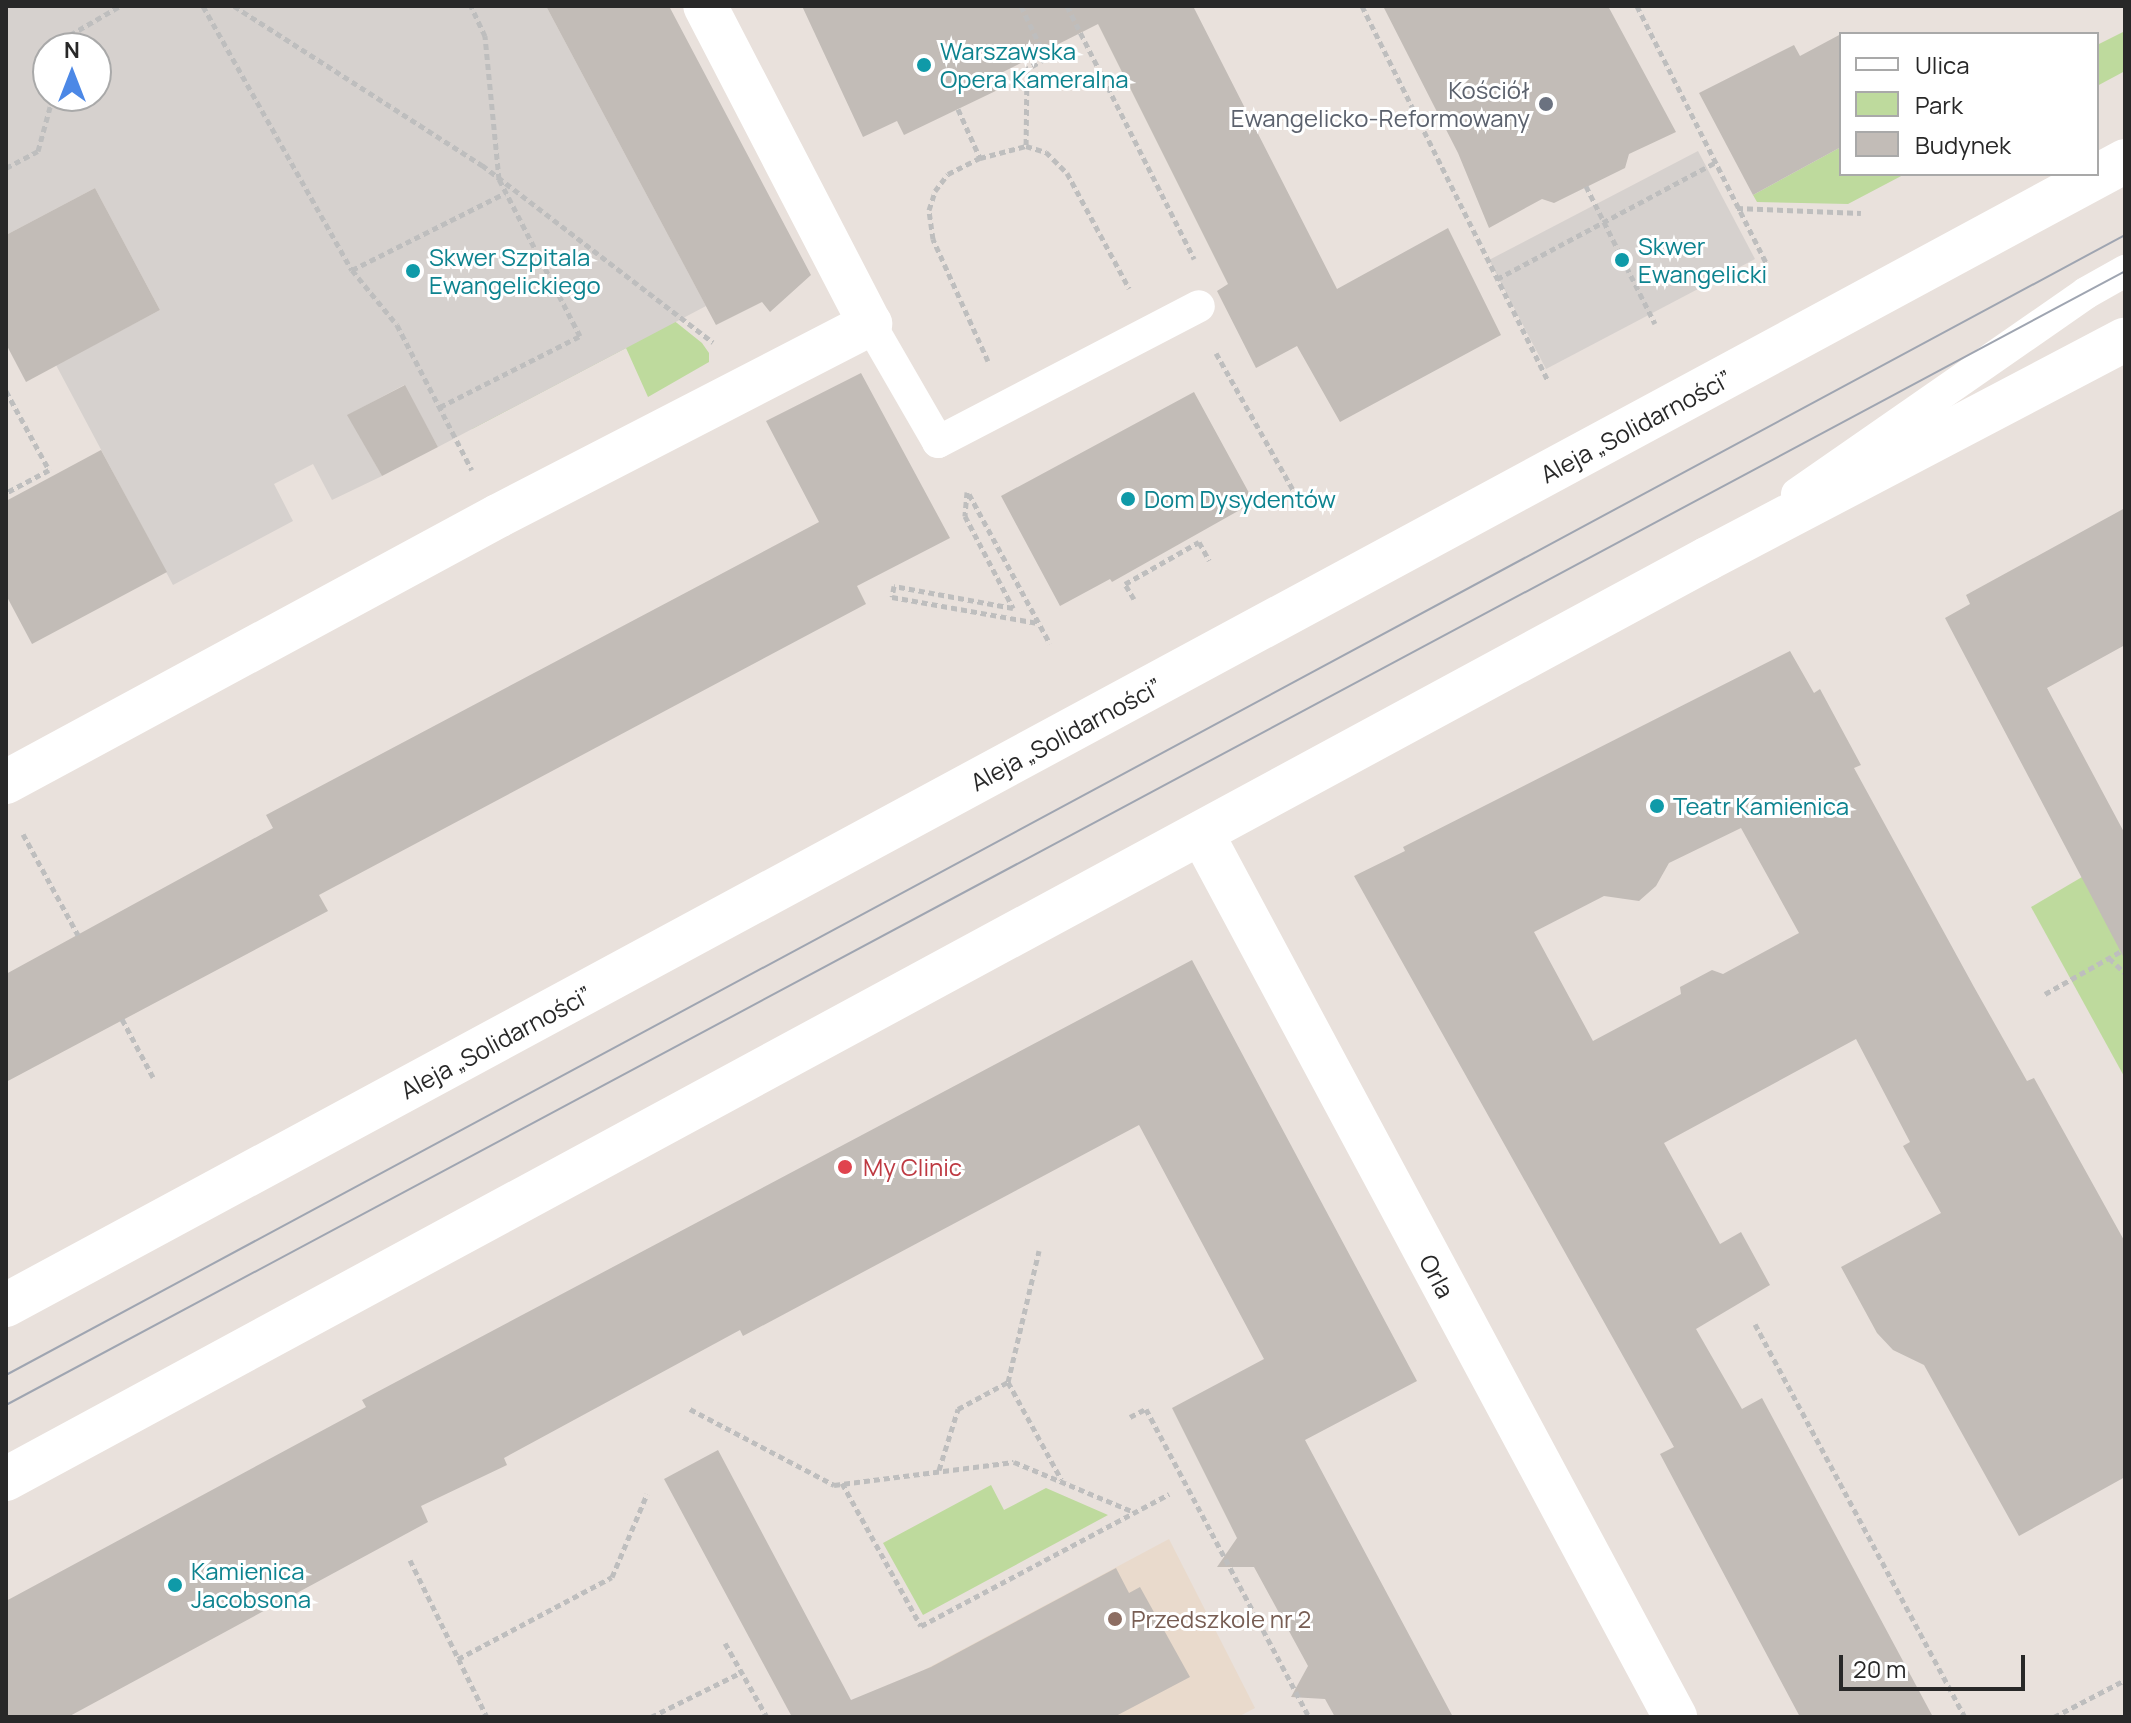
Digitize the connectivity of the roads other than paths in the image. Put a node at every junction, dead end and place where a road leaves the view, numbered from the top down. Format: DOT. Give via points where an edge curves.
graph roads {
  1 [pos="705,6"];
  2 [pos="2125,161"];
  3 [pos="2099,175"];
  4 [pos="2097,176"];
  5 [pos="2125,271"];
  6 [pos="1199,306"];
  7 [pos="870,324"];
  8 [pos="2125,340"];
  9 [pos="1707,559"];
  10 [pos="6,782"];
  11 [pos="1202,834"];
  12 [pos="6,1305"];
  13 [pos="6,1479"];
  14 [pos="1675,1717"];
  1 -- 7 [label="main road"];
  2 -- 3 [label="main road, Aleja „Solidarności”"];
  4 -- 12 [label="main road, Aleja „Solidarności”"];
  5 -- 9 [label="lane" via="2073,301"];
  6 -- 7 [label="lane" via="938,442"];
  7 -- 10 [label="main road" via="498,516"];
  8 -- 9 [label="main road"];
  9 -- 11 [label="main road"];
  11 -- 13 [label="main road"];
  11 -- 14 [label="main road, Orla"];
}
